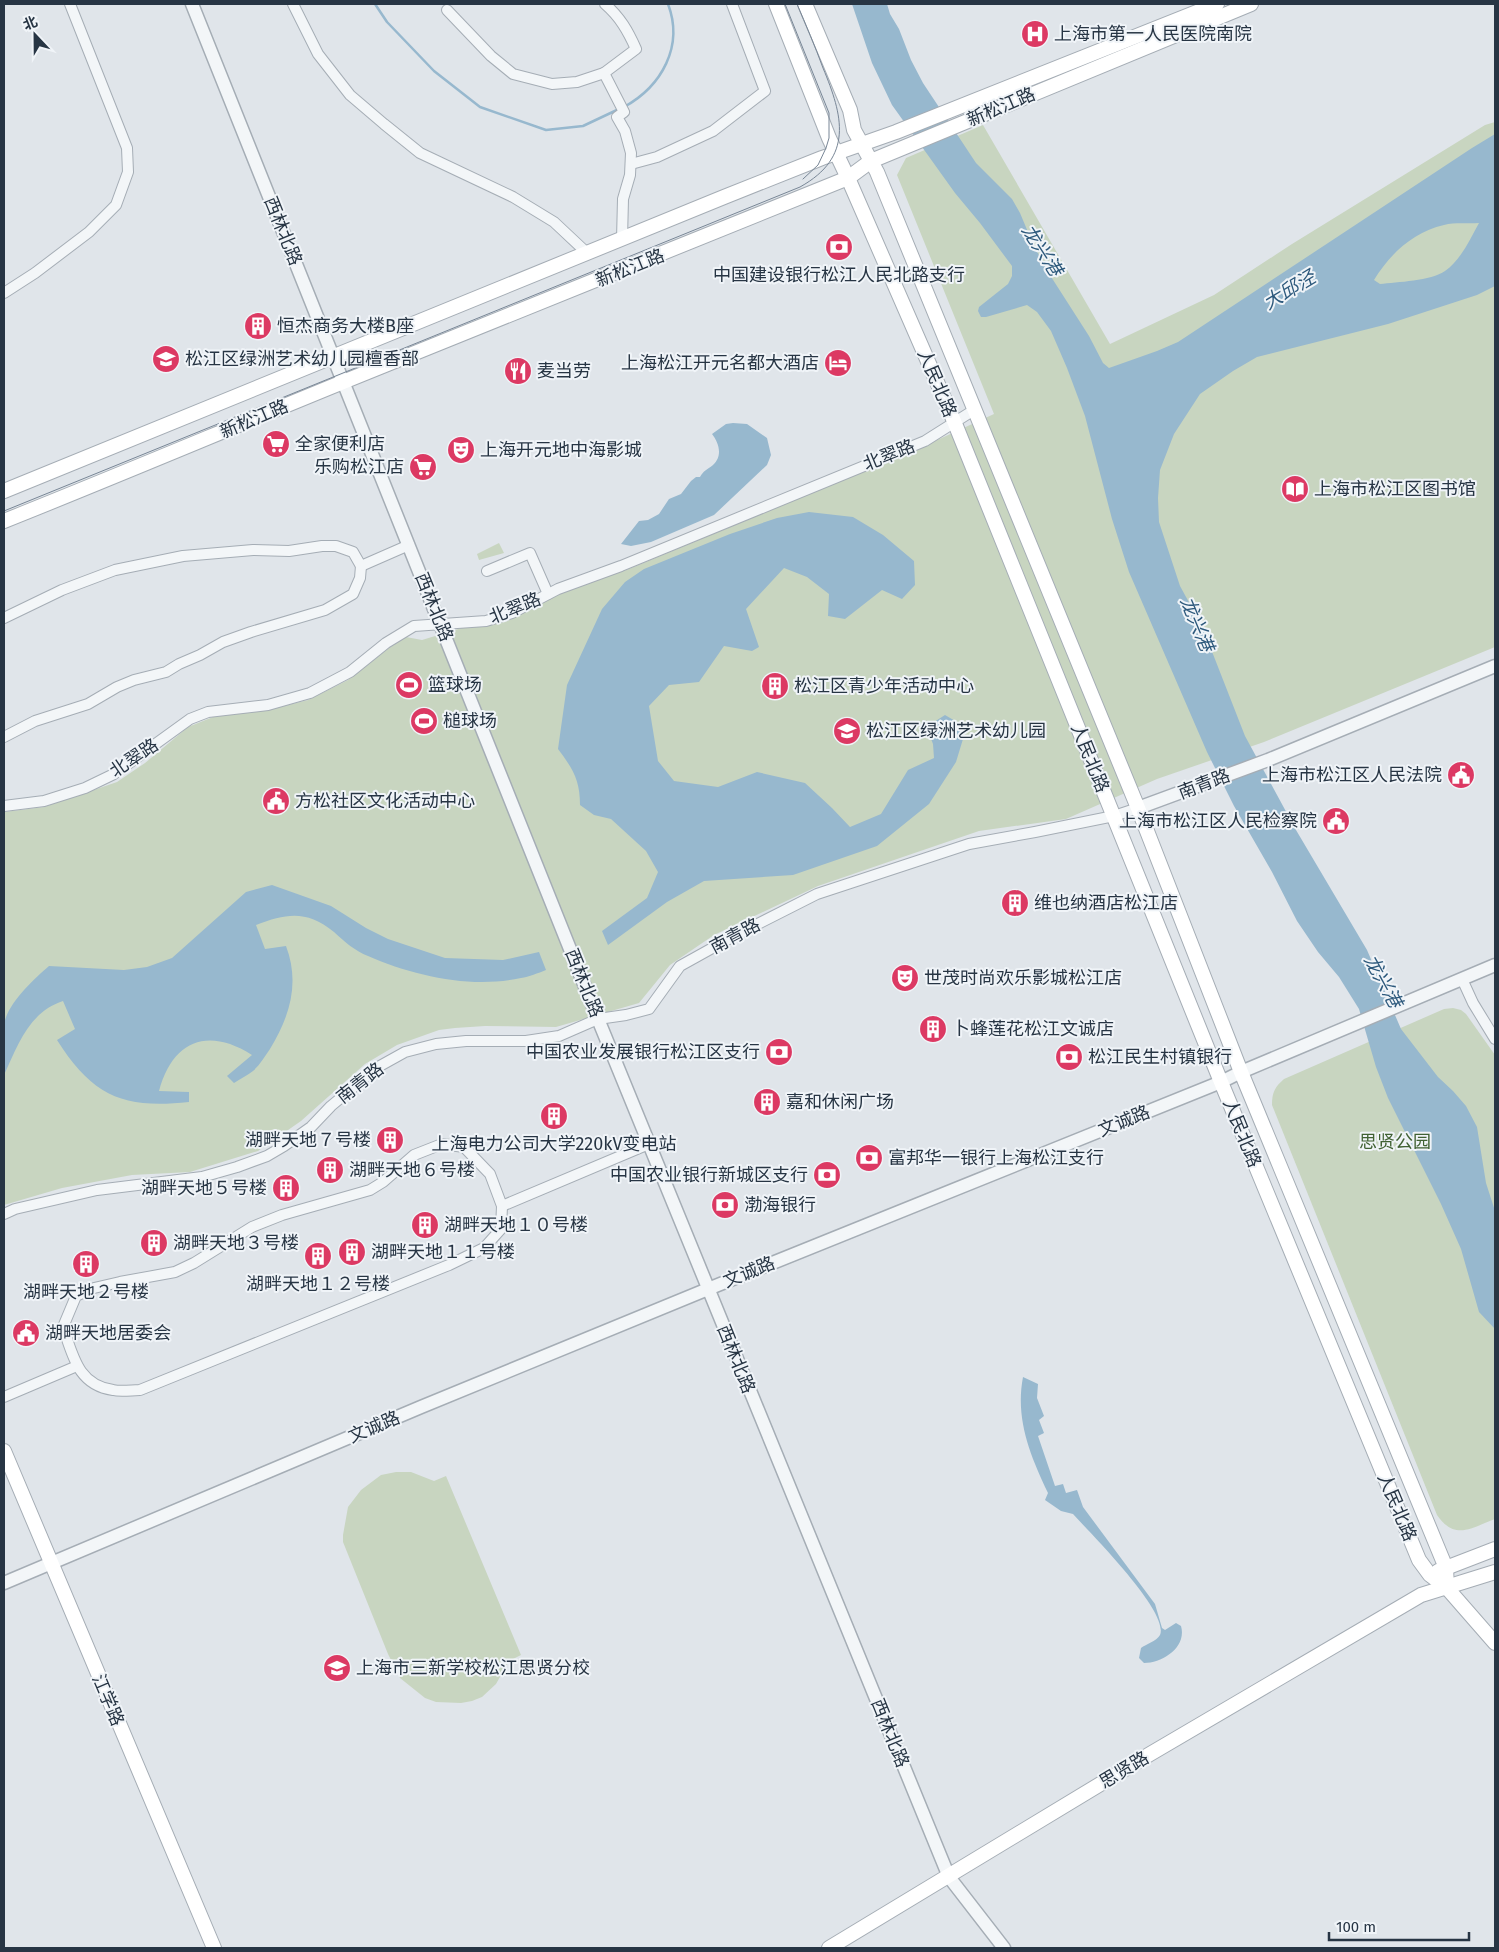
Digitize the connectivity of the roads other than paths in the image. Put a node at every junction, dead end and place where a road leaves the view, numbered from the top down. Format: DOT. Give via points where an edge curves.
graph roads {
  1 [pos="70,4"];
  2 [pos="192,4"];
  3 [pos="293,4"];
  4 [pos="605,4"];
  5 [pos="732,4"];
  6 [pos="776,4"];
  7 [pos="805,4"];
  8 [pos="1217,4"];
  9 [pos="1250,4"];
  10 [pos="447,10"];
  11 [pos="604,73"];
  12 [pos="862,144"];
  13 [pos="836,153"];
  14 [pos="871,162"];
  15 [pos="631,164"];
  16 [pos="848,178"];
  17 [pos="622,239"];
  18 [pos="587,253"];
  19 [pos="4,293"];
  20 [pos="333,356"];
  21 [pos="343,382"];
  22 [pos="974,410"];
  23 [pos="954,421"];
  24 [pos="4,491"];
  25 [pos="4,521"];
  26 [pos="409,545"];
  27 [pos="361,566"];
  28 [pos="487,571"];
  29 [pos="548,594"];
  30 [pos="4,618"];
  31 [pos="441,625"];
  32 [pos="1495,666"];
  33 [pos="4,737"];
  34 [pos="4,806"];
  35 [pos="1138,808"];
  36 [pos="1114,816"];
  37 [pos="1495,965"];
  38 [pos="1462,979"];
  39 [pos="598,1019"];
  40 [pos="1495,1039"];
  41 [pos="1241,1072"];
  42 [pos="1221,1082"];
  43 [pos="649,1144"];
  44 [pos="502,1206"];
  45 [pos="4,1214"];
  46 [pos="708,1289"];
  47 [pos="77,1366"];
  48 [pos="4,1396"];
  49 [pos="4,1451"];
  50 [pos="1495,1549"];
  51 [pos="50,1564"];
  52 [pos="1446,1568"];
  53 [pos="1495,1572"];
  54 [pos="1430,1575"];
  55 [pos="4,1583"];
  56 [pos="1447,1588"];
  57 [pos="1421,1595"];
  58 [pos="1495,1643"];
  59 [pos="949,1877"];
  60 [pos="214,1948"];
  61 [pos="829,1948"];
  62 [pos="1004,1948"];
  1 -- 19 [label="street" via="127,148 128,172 116,205 89,232"];
  2 -- 20 [label="street, 西林北路"];
  3 -- 18 [label="street" via="318,54 350,95 377,118 420,153 512,197 554,222"];
  4 -- 11 [label="street" via="628,31 636,49"];
  5 -- 15 [label="street" via="765,91 713,131 657,157"];
  6 -- 13 [label="main road, 人民北路"];
  7 -- 12 [label="main road, 人民北路"];
  8 -- 12 [label="main road, 新松江路"];
  9 -- 14 [label="main road, 新松江路"];
  10 -- 11 [label="street" via="491,56 514,74 552,84 577,82"];
  11 -- 15 [label="street" via="622,108 617,117 631,153"];
  12 -- 13 [label="main road, 新松江路"];
  12 -- 14 [label="main road, 人民北路"];
  13 -- 16 [label="main road, 人民北路"];
  13 -- 17 [label="main road, 新松江路"];
  14 -- 16 [label="main road, 新松江路"];
  14 -- 22 [label="main road, 人民北路"];
  15 -- 17 [label="street" via="623,199"];
  16 -- 21 [label="main road, 新松江路"];
  16 -- 23 [label="main road, 人民北路"];
  17 -- 18 [label="main road, 新松江路"];
  18 -- 20 [label="main road, 新松江路"];
  20 -- 21 [label="street, 西林北路"];
  20 -- 24 [label="main road, 新松江路"];
  21 -- 25 [label="main road, 新松江路"];
  21 -- 26 [label="street, 西林北路"];
  22 -- 23 [label="street, 北翠路"];
  22 -- 35 [label="main road, 人民北路"];
  23 -- 29 [label="street, 北翠路" via="925,441"];
  23 -- 36 [label="main road, 人民北路"];
  26 -- 27 [label="street"];
  26 -- 31 [label="street, 西林北路"];
  27 -- 30 [label="street" via="353,552 336,546 289,551 201,553 115,570 62,590"];
  27 -- 33 [label="street" via="353,594 325,610 224,642 166,672 134,680 88,704 35,721"];
  28 -- 29 [label="street" via="530,553"];
  29 -- 31 [label="street, 北翠路" via="512,613 486,621"];
  31 -- 34 [label="street, 北翠路" via="414,626 386,642 350,672 310,693 268,705 208,712 190,719 114,774 85,788 44,801"];
  31 -- 39 [label="street, 西林北路"];
  32 -- 35 [label="street, 南青路" via="1268,760"];
  35 -- 36 [label="street, 南青路"];
  35 -- 41 [label="main road, 人民北路"];
  36 -- 39 [label="street, 南青路" via="970,844 816,894 680,966 648,1009"];
  36 -- 42 [label="main road, 人民北路"];
  37 -- 38 [label="street, 文诚路"];
  38 -- 40 [label="street"];
  38 -- 41 [label="street, 文诚路"];
  39 -- 43 [label="street, 西林北路"];
  39 -- 45 [label="street, 南青路" via="559,1036 526,1041 436,1044 405,1052 378,1067 330,1106 311,1127 267,1156 202,1177 97,1190"];
  41 -- 42 [label="street, 文诚路"];
  41 -- 52 [label="main road, 人民北路"];
  42 -- 46 [label="street, 文诚路"];
  42 -- 54 [label="main road, 人民北路" via="1418,1560"];
  43 -- 44 [label="street"];
  43 -- 46 [label="street, 西林北路"];
  44 -- 47 [label="street" via="501,1229 484,1248 140,1390 113,1390 89,1381"];
  44 -- 47 [label="street" via="490,1174 471,1154 464,1147 442,1144 414,1155 370,1190 252,1227 175,1272 94,1288 76,1296 64,1327"];
  46 -- 51 [label="street, 文诚路"];
  46 -- 59 [label="street, 西林北路"];
  47 -- 48 [label="street"];
  49 -- 51 [label="main road, 江学路"];
  50 -- 52 [label="main road"];
  51 -- 55 [label="street, 文诚路"];
  51 -- 60 [label="main road, 江学路"];
  52 -- 54 [label="main road"];
  52 -- 56 [label="main road, 人民北路"];
  53 -- 56 [label="main road, 思贤路"];
  54 -- 56 [label="main road, 人民北路"];
  54 -- 57 [label="main road"];
  56 -- 57 [label="main road, 思贤路"];
  56 -- 58 [label="main road, 人民北路"];
  57 -- 59 [label="main road, 思贤路"];
  59 -- 61 [label="main road, 思贤路"];
  59 -- 62 [label="street, 西林北路"];
}
